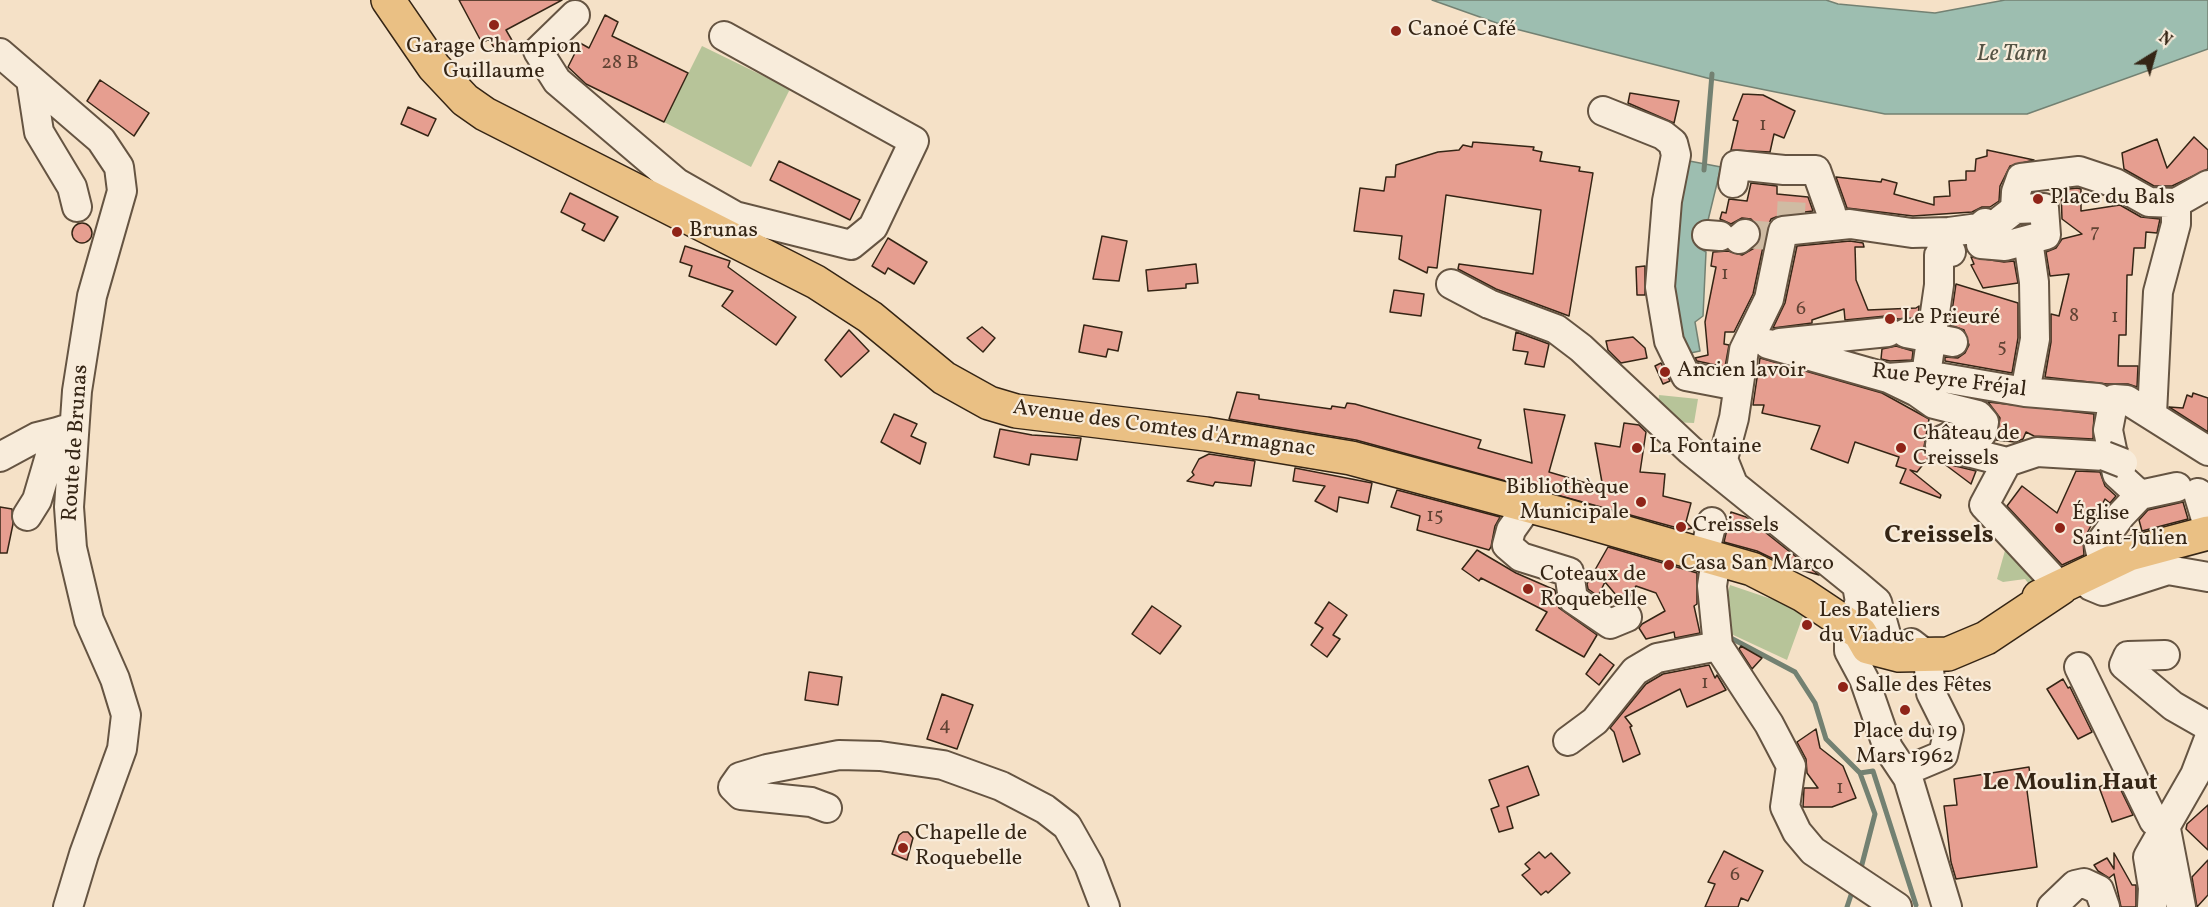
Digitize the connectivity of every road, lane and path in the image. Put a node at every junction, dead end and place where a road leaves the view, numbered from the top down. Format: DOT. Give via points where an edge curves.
graph roads {
  1 [pos="388,0"];
  2 [pos="575,15"];
  3 [pos="724,36"];
  4 [pos="3,61"];
  5 [pos="31,81"];
  6 [pos="1603,111"];
  7 [pos="1733,183"];
  8 [pos="2208,185"];
  9 [pos="671,194"];
  10 [pos="2176,203"];
  11 [pos="77,207"];
  12 [pos="1833,220"];
  13 [pos="1996,224"];
  14 [pos="2028,240"];
  15 [pos="1946,246"];
  16 [pos="1451,284"];
  17 [pos="1919,336"];
  18 [pos="1756,347"];
  19 [pos="1926,375"];
  20 [pos="1888,378"];
  21 [pos="1738,386"];
  22 [pos="2025,392"];
  23 [pos="2104,398"];
  24 [pos="2152,414"];
  25 [pos="65,430"];
  26 [pos="2208,451"];
  27 [pos="0,457"];
  28 [pos="1999,460"];
  29 [pos="1733,484"];
  30 [pos="2194,494"];
  31 [pos="2140,495"];
  32 [pos="1528,506"];
  33 [pos="27,516"];
  34 [pos="1712,522"];
  35 [pos="2208,526"];
  36 [pos="2208,533"];
  37 [pos="1710,557"];
  38 [pos="2083,577"];
  39 [pos="2208,577"];
  40 [pos="1857,585"];
  41 [pos="1627,617"];
  42 [pos="1887,639"];
  43 [pos="1718,646"];
  44 [pos="2165,655"];
  45 [pos="2079,667"];
  46 [pos="2208,726"];
  47 [pos="1568,741"];
  48 [pos="2208,741"];
  49 [pos="1905,771"];
  50 [pos="2198,781"];
  51 [pos="827,808"];
  52 [pos="2166,827"];
  53 [pos="68,907"];
  54 [pos="1105,907"];
  55 [pos="1897,907"];
  56 [pos="1947,907"];
  57 [pos="2052,907"];
  58 [pos="2105,907"];
  59 [pos="2152,907"];
  60 [pos="2181,907"];
  1 -- 9 [label="main road, Avenue des Comtes d'Armagnac" via="434,67 465,100 520,133"];
  2 -- 9 [label="street" via="538,51 556,81"];
  3 -- 9 [label="street" via="914,141 873,227 851,245 735,216"];
  4 -- 5 [label="street, Route de Brunas"];
  5 -- 11 [label="street" via="39,132 72,187"];
  5 -- 25 [label="street, Route de Brunas" via="100,140 119,167 122,191 92,296"];
  6 -- 21 [label="street" via="1663,135 1673,143 1676,155 1667,201 1660,287 1669,341 1686,376"];
  7 -- 12 [label="street" via="1736,165 1788,182 1816,170"];
  8 -- 10 [label="street"];
  9 -- 32 [label="main road, Avenue des Comtes d'Armagnac" via="846,299 944,378 989,403 1026,413 1206,434 1351,458"];
  10 -- 13 [label="street" via="2149,202 2115,183 2079,171 2021,178"];
  10 -- 24 [label="street" via="2176,224 2158,292"];
  12 -- 15 [label="street" via="1912,233"];
  12 -- 18 [label="street" via="1783,231"];
  13 -- 14 [label="street" via="2005,246"];
  13 -- 14 [label="street" via="2044,208 2046,235"];
  13 -- 15 [label="street" via="1979,228"];
  14 -- 22 [label="street" via="2034,282 2035,339"];
  15 -- 17 [label="street" via="1939,285"];
  16 -- 29 [label="street" via="1489,304 1556,329"];
  17 -- 18 [label="street"];
  17 -- 19 [label="street"];
  18 -- 20 [label="street, Rue Peyre Fréjal"];
  18 -- 21 [label="street"];
  19 -- 20 [label="street, Rue Peyre Fréjal"];
  19 -- 22 [label="street, Rue Peyre Fréjal"];
  20 -- 28 [label="street" via="1934,404 1978,415 1984,422 1976,440 1949,437 1940,445"];
  21 -- 29 [label="street" via="1723,459"];
  22 -- 23 [label="street, Rue Peyre Fréjal"];
  23 -- 24 [label="street, Rue Peyre Fréjal" via="2127,400"];
  23 -- 31 [label="street" via="2117,474"];
  24 -- 26 [label="street, Rue Peyre Fréjal"];
  25 -- 27 [label="street" via="37,437"];
  25 -- 33 [label="street"];
  25 -- 53 [label="street, Route de Brunas" via="72,548 89,620 126,715 122,749"];
  28 -- 30 [label="street" via="2037,452 2114,460"];
  28 -- 38 [label="street" via="1984,505 1995,517"];
  29 -- 40 [label="street"];
  30 -- 31 [label="street"];
  30 -- 35 [label="street"];
  31 -- 38 [label="street" via="2099,545 2102,558"];
  32 -- 37 [label="main road, Avenue des Comtes d'Armagnac"];
  32 -- 41 [label="street" via="1511,530 1507,545 1521,557 1569,572 1573,599 1610,624"];
  34 -- 37 [label="street"];
  36 -- 38 [label="main road" via="2158,544"];
  37 -- 42 [label="main road, Avenue des Comtes d'Armagnac" via="1776,579"];
  37 -- 43 [label="street"];
  38 -- 39 [label="street" via="2103,591 2168,570"];
  38 -- 42 [label="main road" via="1944,640"];
  40 -- 42 [label="street" via="1860,602"];
  40 -- 42 [label="street" via="1877,602"];
  42 -- 49 [label="street" via="1849,651 1864,679 1888,748"];
  42 -- 49 [label="street" via="1931,693 1949,729 1943,755"];
  43 -- 47 [label="street" via="1657,658 1635,671 1595,721"];
  43 -- 55 [label="street" via="1769,724 1791,766 1785,807 1797,832 1813,851"];
  44 -- 46 [label="street" via="2128,656 2124,665 2172,706"];
  45 -- 52 [label="street" via="2154,821"];
  48 -- 50 [label="street"];
  49 -- 56 [label="street"];
  50 -- 52 [label="street"];
  51 -- 54 [label="street" via="811,802 741,795 733,787 740,777 839,755 943,765 1001,786 1045,809 1067,826 1089,865"];
  52 -- 59 [label="street" via="2148,857"];
  52 -- 60 [label="street"];
  57 -- 58 [label="street" via="2075,885 2084,883 2099,890"];
}
